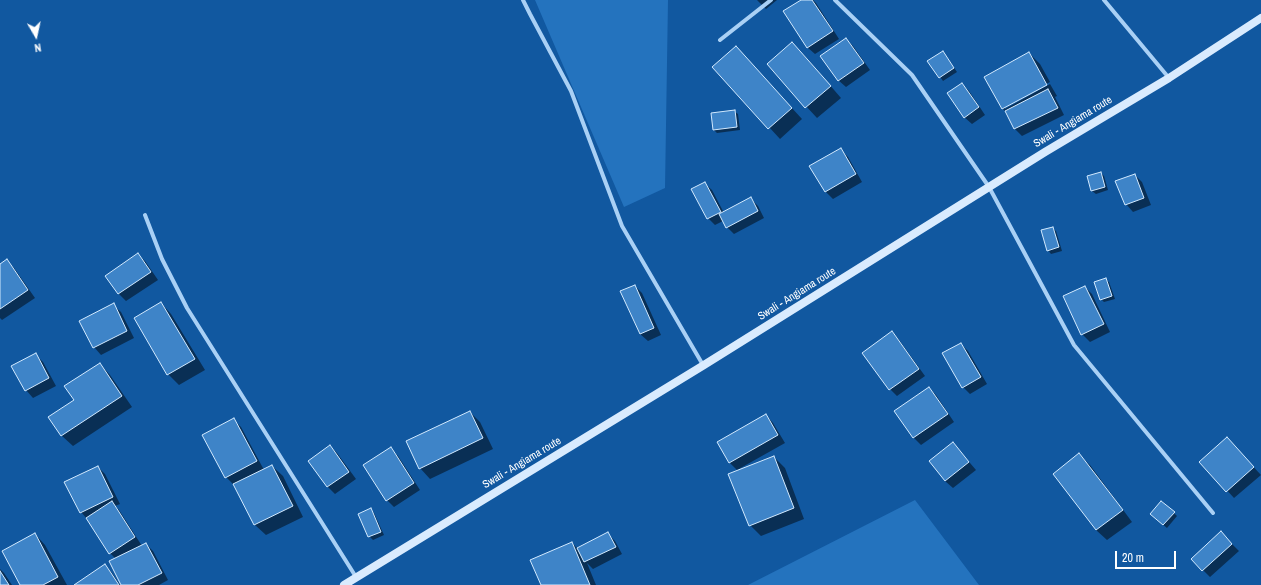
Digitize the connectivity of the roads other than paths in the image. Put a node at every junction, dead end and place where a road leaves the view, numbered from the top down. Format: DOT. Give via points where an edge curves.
graph roads {
  1 [pos="523,0"];
  2 [pos="771,0"];
  3 [pos="835,0"];
  4 [pos="1104,0"];
  5 [pos="1261,18"];
  6 [pos="720,40"];
  7 [pos="1169,78"];
  8 [pos="989,187"];
  9 [pos="145,214"];
  10 [pos="704,365"];
  11 [pos="1213,513"];
  12 [pos="356,577"];
  13 [pos="344,585"];
  1 -- 10 [label="street" via="571,91 622,226"];
  2 -- 6 [label="street"];
  3 -- 8 [label="street" via="912,75"];
  4 -- 7 [label="street"];
  5 -- 7 [label="street, Swali - Angiama route"];
  7 -- 8 [label="street, Swali - Angiama route"];
  8 -- 10 [label="street, Swali - Angiama route"];
  8 -- 11 [label="street" via="1074,345"];
  9 -- 12 [label="street" via="162,259 187,308"];
  10 -- 12 [label="street, Swali - Angiama route"];
  12 -- 13 [label="street, Swali - Angiama route"];
}
